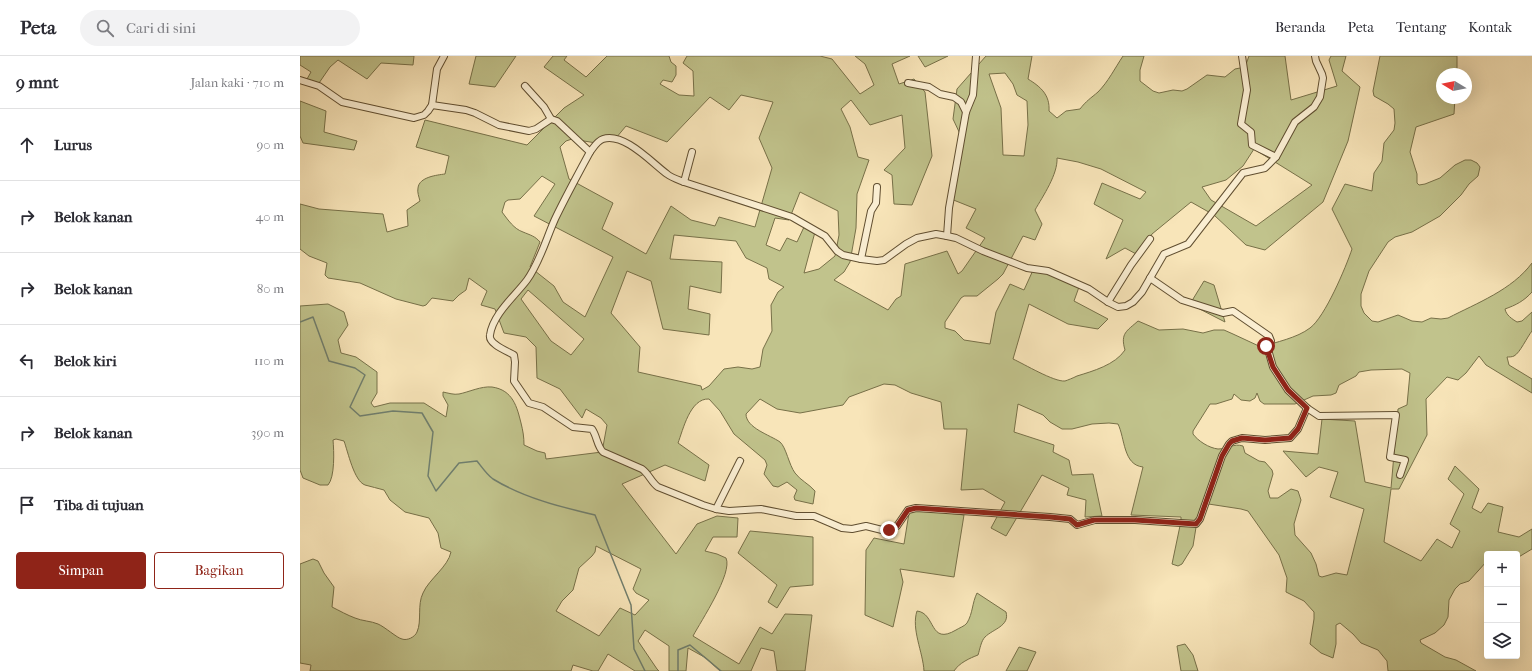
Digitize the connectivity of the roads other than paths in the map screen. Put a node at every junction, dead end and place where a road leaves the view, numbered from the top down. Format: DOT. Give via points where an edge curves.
graph roads {
  1 [pos="444,56"];
  2 [pos="976,56"];
  3 [pos="1242,56"];
  4 [pos="1315,56"];
  5 [pos="300,80"];
  6 [pos="908,83"];
  7 [pos="524,86"];
  8 [pos="432,105"];
  9 [pos="966,112"];
  10 [pos="551,119"];
  11 [pos="590,152"];
  12 [pos="692,152"];
  13 [pos="1276,157"];
  14 [pos="684,182"];
  15 [pos="877,187"];
  16 [pos="947,236"];
  17 [pos="1150,239"];
  18 [pos="861,259"];
  19 [pos="1150,278"];
  20 [pos="1108,302"];
  21 [pos="1307,408"];
  22 [pos="740,461"];
  23 [pos="1400,474"];
  24 [pos="716,509"];
  1 -- 8 [label="street" via="437,69"];
  2 -- 9 [label="street" via="973,95"];
  3 -- 13 [label="street" via="1247,90 1241,124 1251,132 1252,145"];
  4 -- 13 [label="street" via="1323,78 1320,97 1314,107 1295,122"];
  5 -- 8 [label="street" via="319,86 342,102 409,118 424,115"];
  6 -- 9 [label="street" via="930,87 940,94 954,97 961,102"];
  7 -- 10 [label="street" via="544,107"];
  8 -- 10 [label="street" via="466,110 499,125 529,131"];
  9 -- 16 [label="street" via="949,208"];
  10 -- 11 [label="street"];
  11 -- 14 [label="street" via="604,138 620,140 645,155 669,176"];
  11 -- 24 [label="street" via="559,212 533,272 495,322 490,339 514,355 514,381 529,403 543,407 573,427 592,429 603,452 642,469 658,487"];
  12 -- 14 [label="street"];
  13 -- 19 [label="street" via="1264,168 1243,173 1188,244 1164,254"];
  14 -- 18 [label="street" via="792,218 825,236 843,255"];
  15 -- 18 [label="street" via="876,203 871,211"];
  16 -- 18 [label="street" via="936,234 917,238 884,260"];
  16 -- 20 [label="street" via="1027,268 1048,271 1089,289"];
  17 -- 20 [label="street"];
  19 -- 20 [label="street" via="1133,302 1118,307"];
  19 -- 21 [label="street" via="1182,300 1223,313 1233,311 1269,336 1271,341 1266,346 1273,367 1288,390"];
  21 -- 23 [label="street" via="1319,416 1396,415 1390,457 1405,460"];
  21 -- 24 [label="street" via="1298,429 1290,438 1242,438 1229,444 1196,524 1094,520 1077,525 1070,519 916,508 908,510 894,528 882,530 866,526 842,528 814,516 796,516 761,509"];
  22 -- 24 [label="street"];
}
